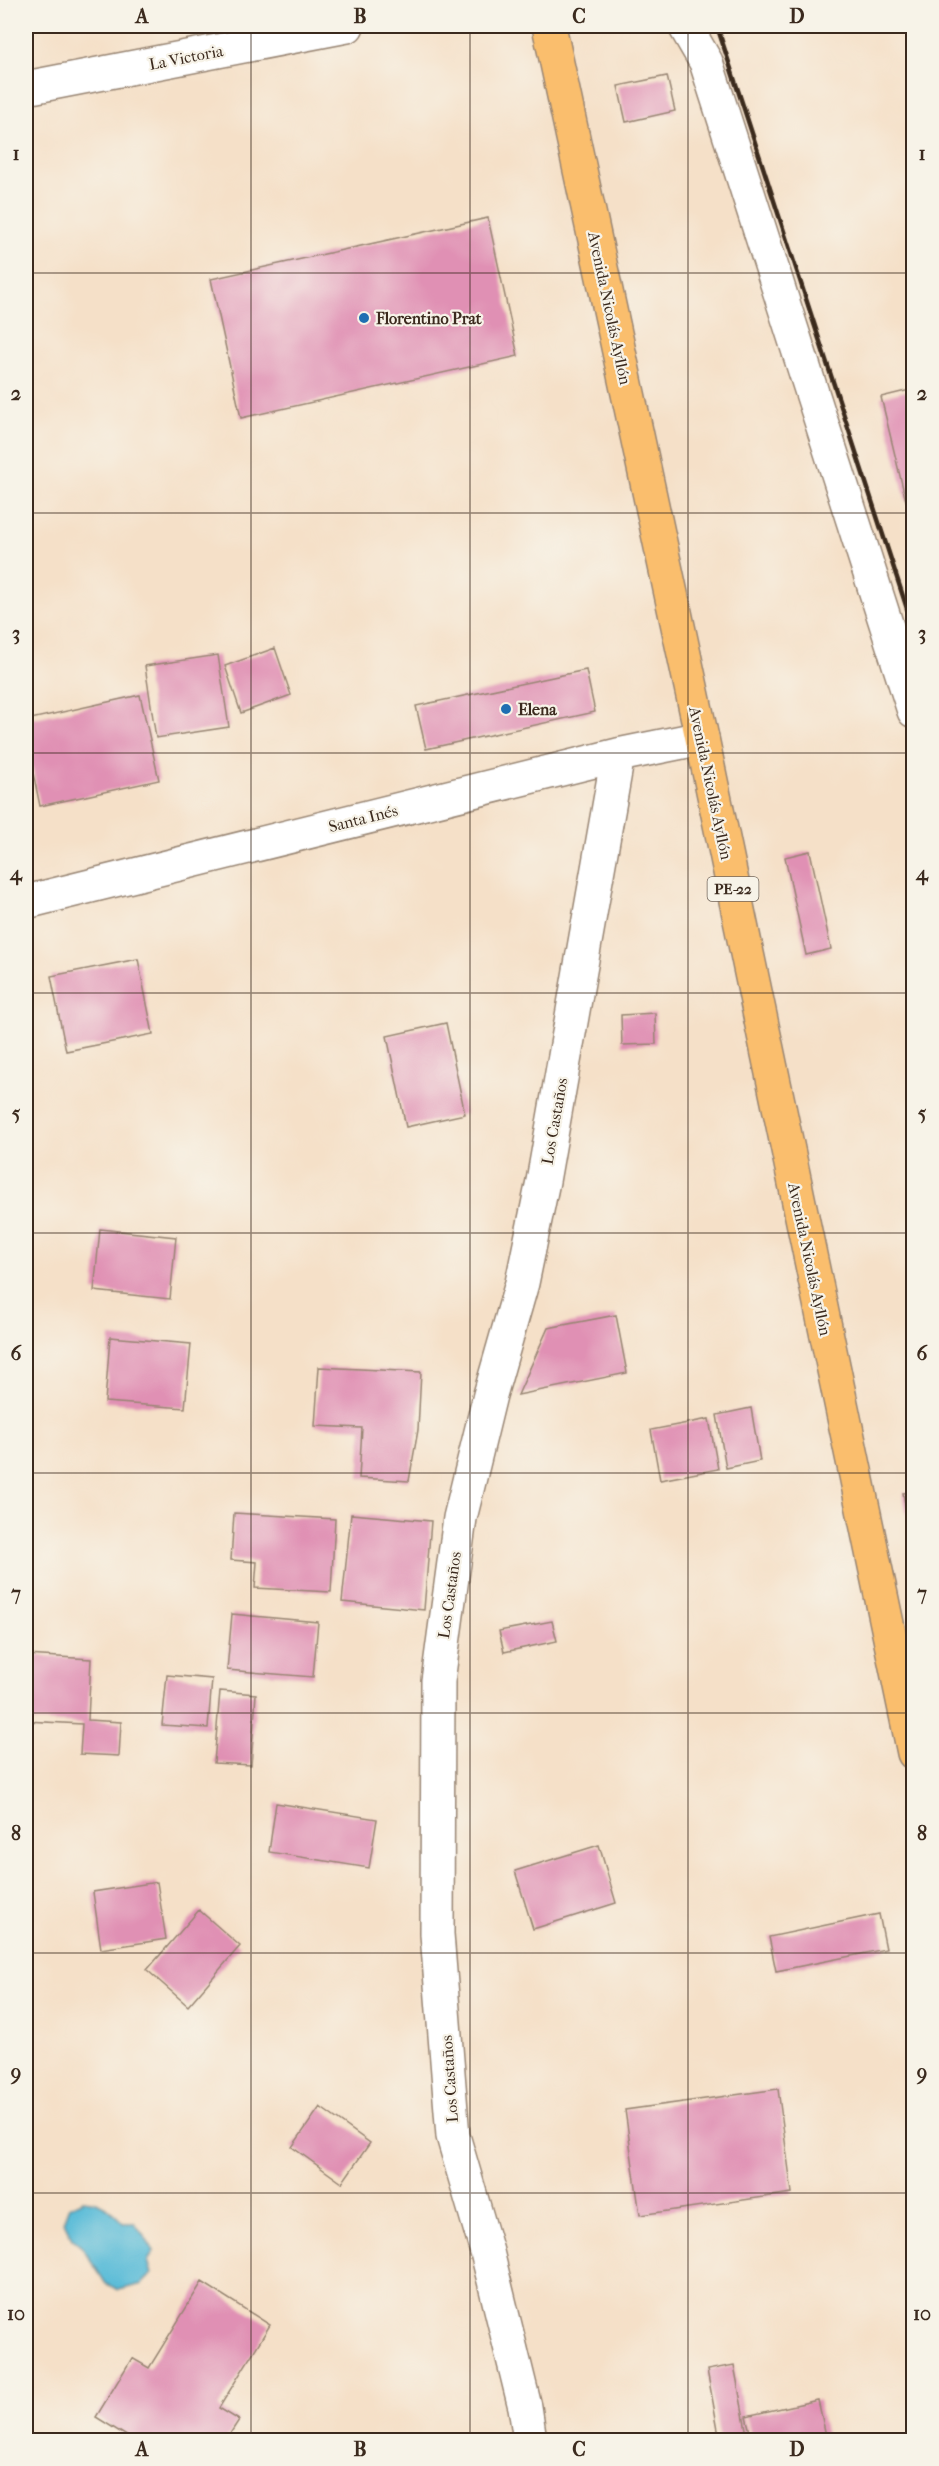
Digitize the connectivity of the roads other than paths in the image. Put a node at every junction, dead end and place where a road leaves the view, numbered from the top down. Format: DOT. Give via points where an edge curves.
graph roads {
  1 [pos="347,26"];
  2 [pos="549,26"];
  3 [pos="685,26"];
  4 [pos="26,88"];
  5 [pos="914,711"];
  6 [pos="702,738"];
  7 [pos="618,755"];
  8 [pos="26,902"];
  9 [pos="914,1753"];
  10 [pos="530,2440"];
  1 -- 4 [label="street, La Victoria"];
  2 -- 6 [label="highway, Avenida Nicolás Ayllón / PE-22"];
  3 -- 5 [label="street" via="706,62"];
  6 -- 7 [label="street, Santa Inés"];
  6 -- 9 [label="highway, Avenida Nicolás Ayllón / PE-22"];
  7 -- 8 [label="street, Santa Inés"];
  7 -- 10 [label="street, Los Castaños" via="522,1283 460,1518 438,1681 437,1934 453,2136 487,2252"];
}
